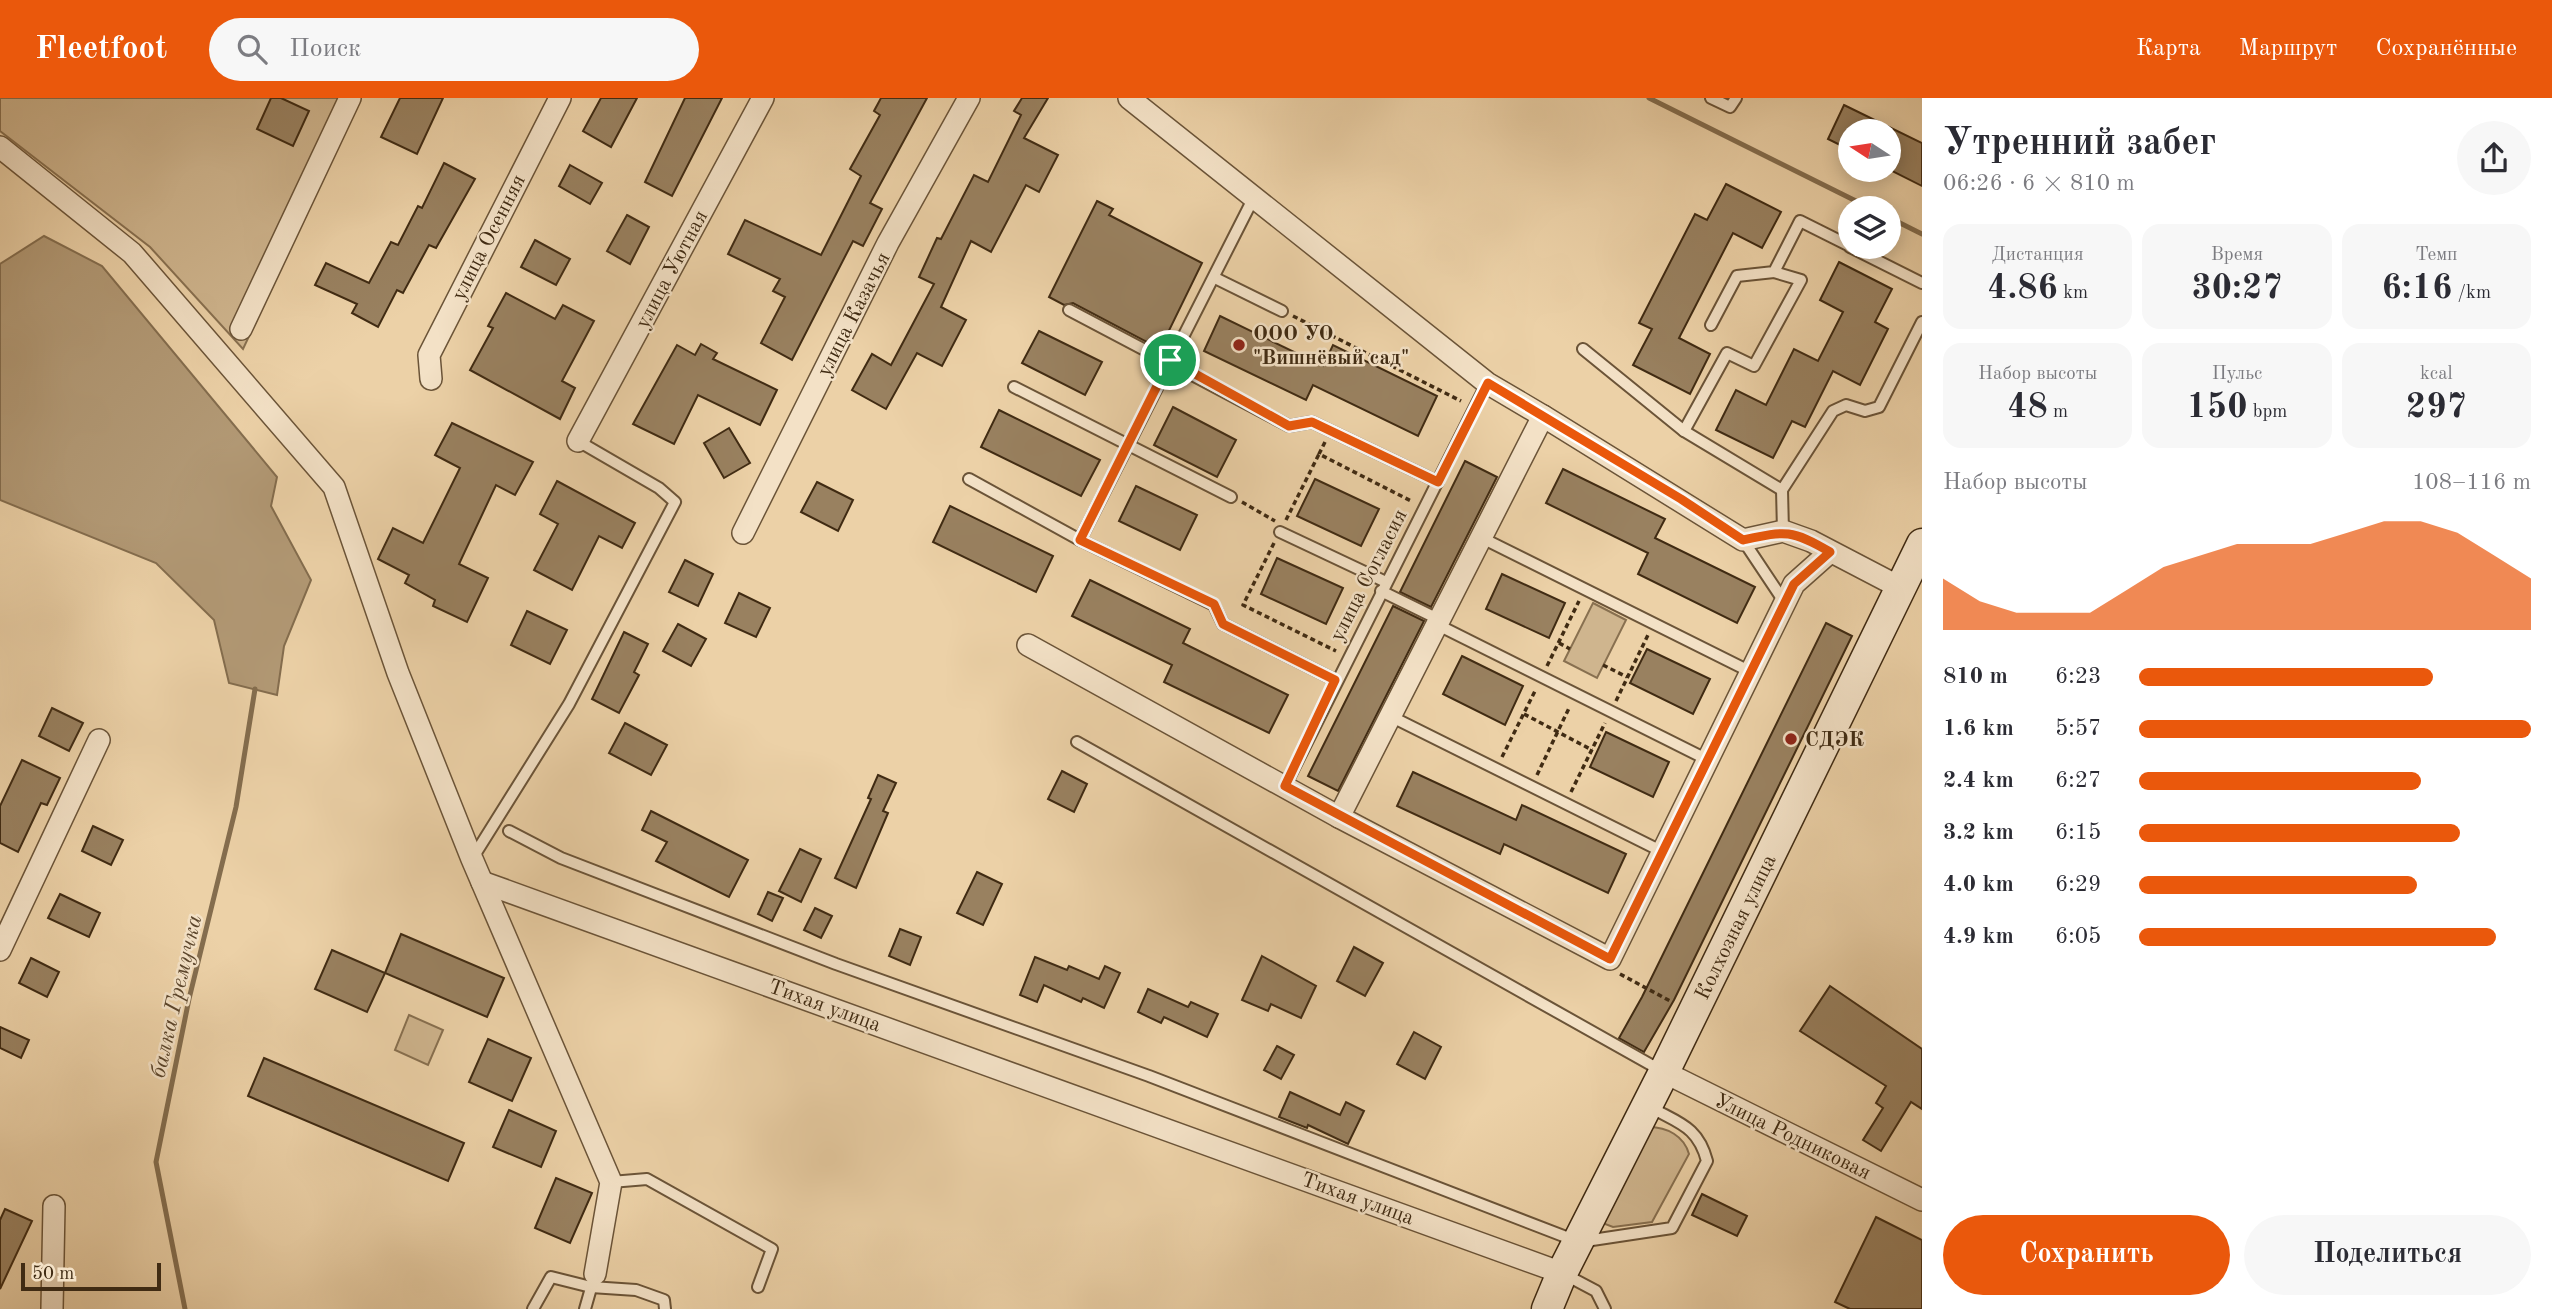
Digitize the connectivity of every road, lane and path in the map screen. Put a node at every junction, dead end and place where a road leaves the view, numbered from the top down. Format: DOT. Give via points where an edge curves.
graph roads {
  1 [pos="350,98"];
  2 [pos="560,98"];
  3 [pos="763,98"];
  4 [pos="969,98"];
  5 [pos="1129,98"];
  6 [pos="1712,98"];
  7 [pos="1736,98"];
  8 [pos="0,147"];
  9 [pos="1253,199"];
  10 [pos="1838,241"];
  11 [pos="1874,259"];
  12 [pos="1774,272"];
  13 [pos="1215,278"];
  14 [pos="1922,283"];
  15 [pos="1069,310"];
  16 [pos="1282,311"];
  17 [pos="1922,323"];
  18 [pos="1711,325"];
  19 [pos="241,329"];
  20 [pos="1583,349"];
  21 [pos="1170,360"];
  22 [pos="431,379"];
  23 [pos="1488,383"];
  24 [pos="1014,387"];
  25 [pos="1476,409"];
  26 [pos="1543,416"];
  27 [pos="1331,430"];
  28 [pos="1684,430"];
  29 [pos="578,441"];
  30 [pos="1128,447"];
  31 [pos="1319,454"];
  32 [pos="969,479"];
  33 [pos="1438,482"];
  34 [pos="1782,490"];
  35 [pos="1231,497"];
  36 [pos="1424,508"];
  37 [pos="1783,531"];
  38 [pos="1280,532"];
  39 [pos="743,533"];
  40 [pos="1480,537"];
  41 [pos="1080,540"];
  42 [pos="1743,540"];
  43 [pos="1922,544"];
  44 [pos="1830,552"];
  45 [pos="1384,587"];
  46 [pos="1901,588"];
  47 [pos="1785,603"];
  48 [pos="1437,622"];
  49 [pos="1559,643"];
  50 [pos="1028,645"];
  51 [pos="1570,649"];
  52 [pos="1347,657"];
  53 [pos="1603,666"];
  54 [pos="1751,671"];
  55 [pos="1628,677"];
  56 [pos="1335,680"];
  57 [pos="1576,694"];
  58 [pos="1524,714"];
  59 [pos="1390,716"];
  60 [pos="1558,732"];
  61 [pos="99,740"];
  62 [pos="1077,742"];
  63 [pos="1592,750"];
  64 [pos="1708,760"];
  65 [pos="1285,786"];
  66 [pos="1532,786"];
  67 [pos="1339,817"];
  68 [pos="509,831"];
  69 [pos="1663,852"];
  70 [pos="472,859"];
  71 [pos="482,882"];
  72 [pos="0,950"];
  73 [pos="1610,959"];
  74 [pos="1670,1009"];
  75 [pos="1664,1072"];
  76 [pos="1647,1105"];
  77 [pos="611,1182"];
  78 [pos="1922,1200"];
  79 [pos="54,1206"];
  80 [pos="1579,1242"];
  81 [pos="1562,1273"];
  82 [pos="593,1281"];
  83 [pos="758,1287"];
  84 [pos="52,1309"];
  85 [pos="533,1309"];
  86 [pos="585,1309"];
  87 [pos="665,1309"];
  88 [pos="1547,1309"];
  89 [pos="1605,1309"];
  1 -- 19 [label="street"];
  2 -- 22 [label="street, улица Осенняя" via="429,355"];
  3 -- 29 [label="street, улица Уютная"];
  4 -- 39 [label="street, улица Казачья" via="888,243"];
  5 -- 9 [label="street"];
  6 -- 7 [label="lane" via="1731,107"];
  8 -- 70 [label="street" via="132,253 334,487 398,673"];
  9 -- 13 [label="lane"];
  9 -- 23 [label="street"];
  10 -- 12 [label="lane" via="1800,221"];
  11 -- 14 [label="lane"];
  12 -- 18 [label="lane" via="1737,276"];
  12 -- 28 [label="lane" via="1801,280 1754,366 1727,353"];
  13 -- 16 [label="lane"];
  13 -- 21 [label="lane"];
  15 -- 21 [label="lane"];
  16 -- 25 [label="path"];
  17 -- 34 [label="lane" via="1879,407 1866,411 1846,405 1833,411"];
  20 -- 28 [label="lane"];
  21 -- 27 [label="lane" via="1289,426 1312,422"];
  21 -- 30 [label="lane"];
  23 -- 25 [label="lane, улица Согласия"];
  23 -- 26 [label="street"];
  24 -- 30 [label="lane"];
  25 -- 33 [label="lane, улица Согласия"];
  26 -- 40 [label="street"];
  26 -- 42 [label="street"];
  27 -- 31 [label="path"];
  27 -- 33 [label="lane"];
  28 -- 34 [label="lane"];
  29 -- 70 [label="lane" via="675,502 569,704"];
  30 -- 35 [label="lane"];
  30 -- 41 [label="lane"];
  31 -- 36 [label="path"];
  31 -- 38 [label="path"];
  32 -- 41 [label="lane"];
  33 -- 36 [label="lane, улица Согласия"];
  34 -- 37 [label="lane"];
  35 -- 38 [label="path" via="1274,519"];
  36 -- 45 [label="lane, улица Согласия"];
  37 -- 42 [label="street"];
  37 -- 44 [label="street"];
  38 -- 45 [label="lane"];
  38 -- 52 [label="path" via="1243,606"];
  40 -- 48 [label="street"];
  40 -- 54 [label="lane"];
  41 -- 56 [label="lane" via="1214,604 1223,624"];
  42 -- 47 [label="lane"];
  43 -- 46 [label="street, Колхозная улица"];
  44 -- 46 [label="street"];
  44 -- 47 [label="street" via="1794,584"];
  45 -- 48 [label="lane"];
  45 -- 52 [label="lane, улица Согласия"];
  46 -- 75 [label="street, Колхозная улица"];
  47 -- 54 [label="street"];
  48 -- 57 [label="lane"];
  48 -- 59 [label="street"];
  49 -- 51 [label="path"];
  50 -- 65 [label="street"];
  52 -- 56 [label="lane, улица Согласия"];
  53 -- 55 [label="path"];
  54 -- 64 [label="street"];
  56 -- 65 [label="lane, улица Согласия"];
  57 -- 60 [label="path"];
  57 -- 64 [label="lane"];
  58 -- 60 [label="path"];
  59 -- 66 [label="lane"];
  59 -- 67 [label="street"];
  60 -- 63 [label="path"];
  60 -- 66 [label="path"];
  61 -- 72 [label="street"];
  62 -- 75 [label="lane"];
  64 -- 69 [label="street"];
  65 -- 67 [label="street"];
  66 -- 69 [label="lane"];
  67 -- 73 [label="street"];
  68 -- 80 [label="lane" via="561,858 812,955 1149,1076"];
  69 -- 73 [label="street"];
  70 -- 71 [label="street"];
  71 -- 77 [label="street"];
  71 -- 81 [label="street, Тихая улица"];
  73 -- 74 [label="path" via="1612,970 1678,1005"];
  75 -- 76 [label="street, Колхозная улица"];
  75 -- 78 [label="street, Улица Родниковая"];
  76 -- 80 [label="street, Колхозная улица"];
  76 -- 80 [label="lane" via="1697,1134 1704,1148 1707,1161 1689,1200 1672,1228"];
  77 -- 82 [label="street"];
  77 -- 83 [label="lane" via="647,1179 772,1249"];
  79 -- 84 [label="street"];
  80 -- 81 [label="street, Колхозная улица"];
  81 -- 88 [label="street, Колхозная улица"];
  81 -- 89 [label="lane" via="1596,1292"];
  82 -- 85 [label="lane" via="551,1277"];
  82 -- 86 [label="lane"];
  82 -- 87 [label="lane" via="664,1300"];
}
